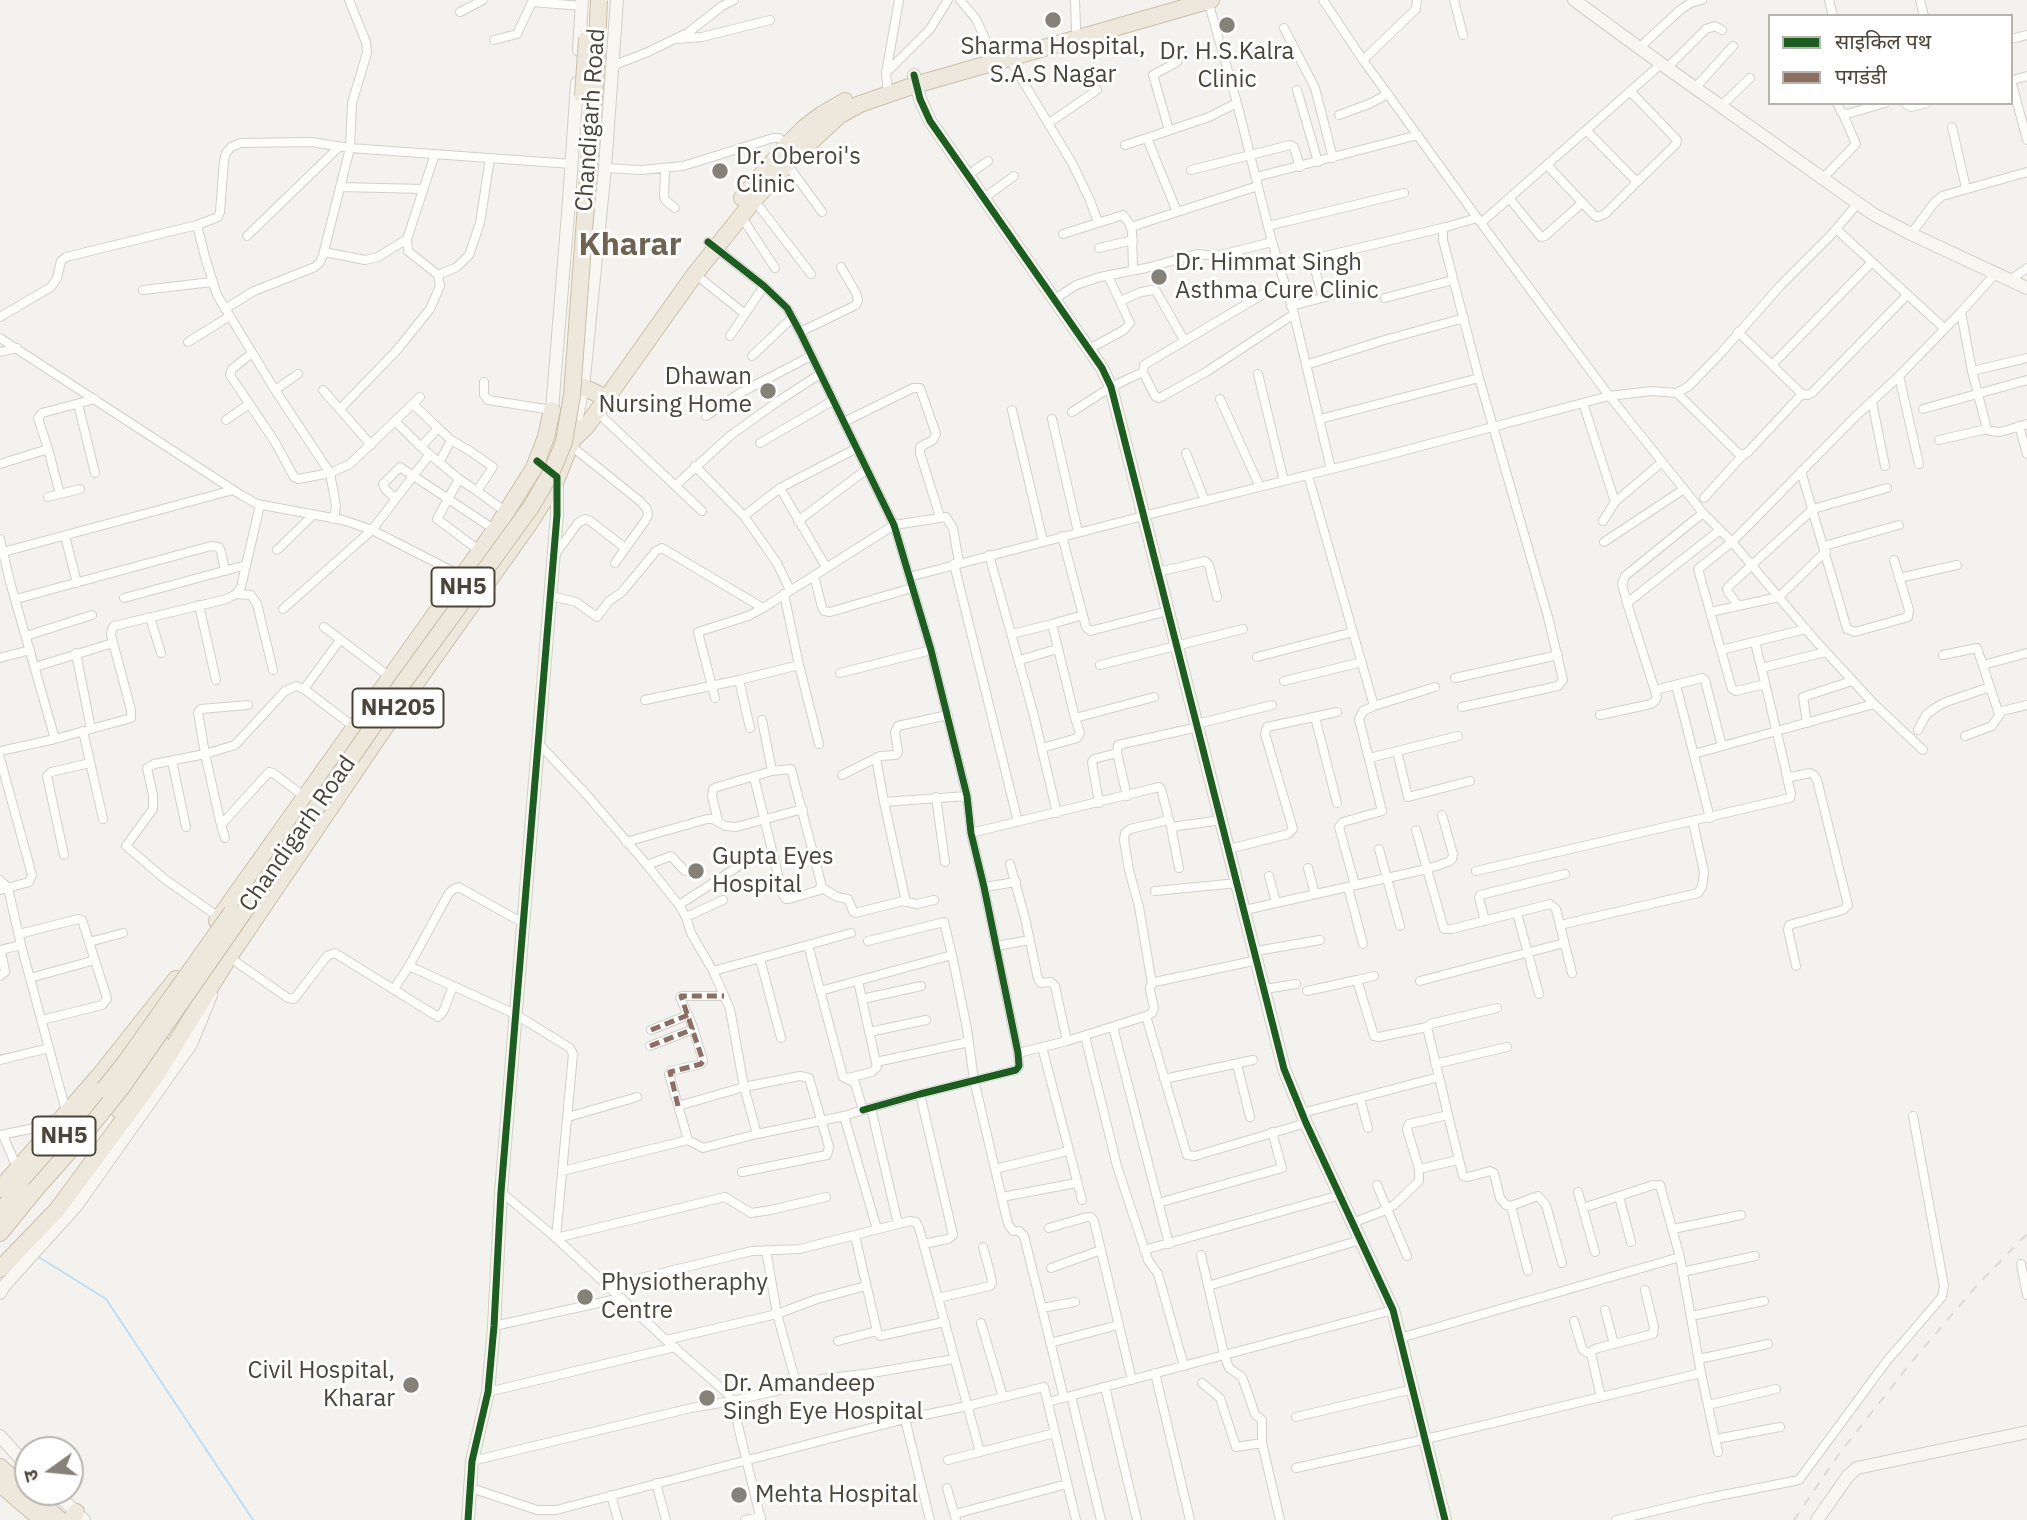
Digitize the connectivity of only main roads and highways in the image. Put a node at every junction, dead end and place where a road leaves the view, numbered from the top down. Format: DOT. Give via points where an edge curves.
graph roads {
  1 [pos="599,0"];
  2 [pos="1176,0"];
  3 [pos="1209,0"];
  4 [pos="584,2"];
  5 [pos="914,80"];
  6 [pos="886,84"];
  7 [pos="712,244"];
  8 [pos="573,438"];
  9 [pos="186,998"];
  10 [pos="9,1178"];
  11 [pos="0,1212"];
  12 [pos="0,1233"];
  13 [pos="12,1257"];
  14 [pos="6,1273"];
  15 [pos="0,1467"];
  16 [pos="0,1484"];
  17 [pos="0,1498"];
  18 [pos="41,1520"];
  19 [pos="60,1520"];
  1 -- 9 [label="highway, Chandigarh Road / NH5, bridge" via="565,442 531,507"];
  2 -- 5 [label="highway"];
  3 -- 5 [label="highway" via="1009,58"];
  4 -- 11 [label="highway, NH5, bridge" via="564,378 556,434 545,465 529,495 125,1063"];
  5 -- 6 [label="highway"];
  6 -- 7 [label="highway" via="840,115"];
  6 -- 7 [label="highway" via="821,115 787,145 727,216"];
  7 -- 8 [label="highway" via="586,427"];
  7 -- 8 [label="highway" via="590,391"];
  8 -- 10 [label="highway, NH205" via="549,424 537,461 495,530 204,939 149,1014"];
  8 -- 13 [label="highway, NH205" via="557,477 529,524 229,957 62,1215"];
  9 -- 12 [label="highway, Chandigarh Road / NH5, bridge" via="81,1138"];
  9 -- 13 [label="highway, bridge" via="110,1124"];
  13 -- 14 [label="highway, NH205"];
  15 -- 19 [label="highway"];
  16 -- 18 [label="highway"];
  17 -- 18 [label="highway"];
}
